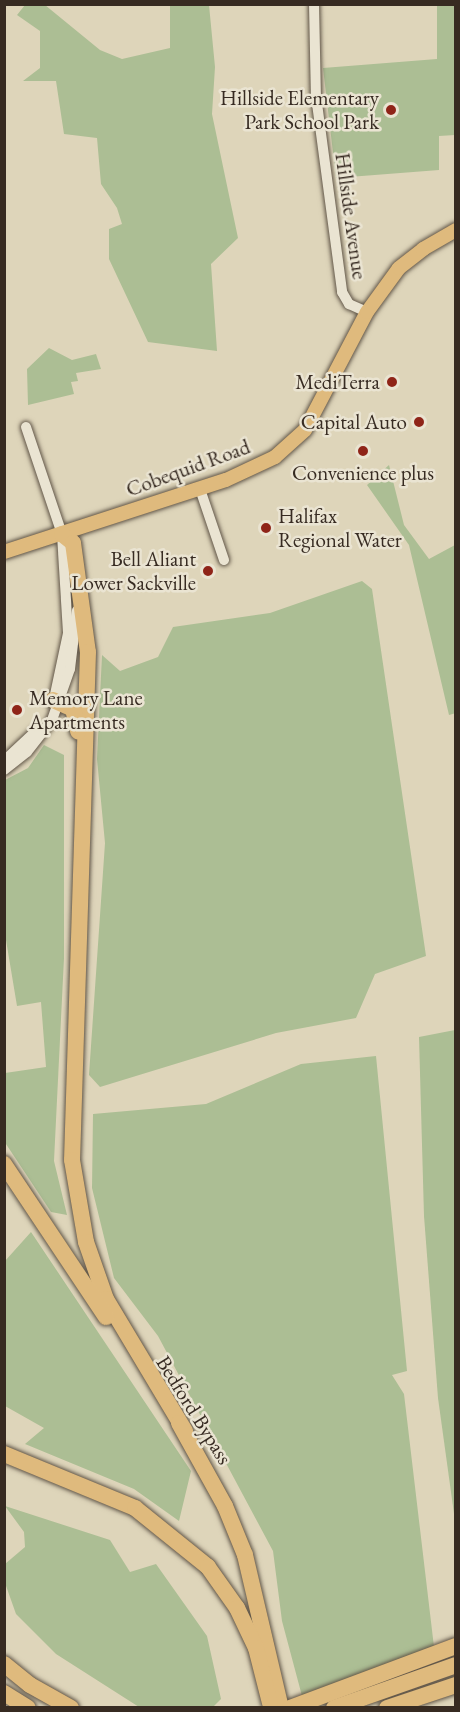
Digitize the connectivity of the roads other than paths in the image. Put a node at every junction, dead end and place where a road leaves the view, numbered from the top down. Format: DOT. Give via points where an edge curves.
graph roads {
  1 [pos="314,4"];
  2 [pos="456,230"];
  3 [pos="367,312"];
  4 [pos="26,427"];
  5 [pos="200,489"];
  6 [pos="62,534"];
  7 [pos="4,552"];
  8 [pos="224,560"];
  9 [pos="57,701"];
  10 [pos="4,761"];
  11 [pos="84,764"];
  12 [pos="4,770"];
  13 [pos="4,1164"];
  14 [pos="185,1431"];
  15 [pos="9,1456"];
  16 [pos="456,1646"];
  17 [pos="456,1658"];
  18 [pos="4,1664"];
  19 [pos="456,1665"];
  20 [pos="456,1685"];
  21 [pos="394,1686"];
  22 [pos="4,1693"];
  23 [pos="275,1701"];
  24 [pos="28,1707"];
  25 [pos="71,1707"];
  26 [pos="290,1707"];
  27 [pos="334,1707"];
  28 [pos="387,1707"];
  1 -- 3 [label="street, Hillside Avenue" via="316,96 342,292 349,304"];
  2 -- 3 [label="main road, Cobequid Road" via="399,268"];
  3 -- 5 [label="main road, Cobequid Road" via="305,430 275,457"];
  4 -- 6 [label="street"];
  5 -- 6 [label="main road, Cobequid Road"];
  5 -- 8 [label="street"];
  6 -- 7 [label="main road, Cobequid Road"];
  6 -- 9 [label="street" via="74,572 77,609 70,669"];
  6 -- 11 [label="highway" via="73,543 88,652"];
  9 -- 10 [label="street" via="36,730"];
  9 -- 11 [label="highway" via="74,709"];
  9 -- 12 [label="street" via="40,736"];
  11 -- 14 [label="highway" via="72,1160 86,1242 106,1299"];
  13 -- 14 [label="highway, Bedford Bypass"];
  14 -- 23 [label="highway, Bedford Bypass" via="225,1506 245,1555"];
  15 -- 23 [label="highway, Bedford Bypass" via="135,1508 208,1567 237,1608"];
  16 -- 26 [label="highway"];
  17 -- 21 [label="highway"];
  18 -- 25 [label="highway" via="30,1685"];
  19 -- 21 [label="highway"];
  20 -- 28 [label="highway"];
  21 -- 27 [label="highway"];
  22 -- 24 [label="highway"];
}
